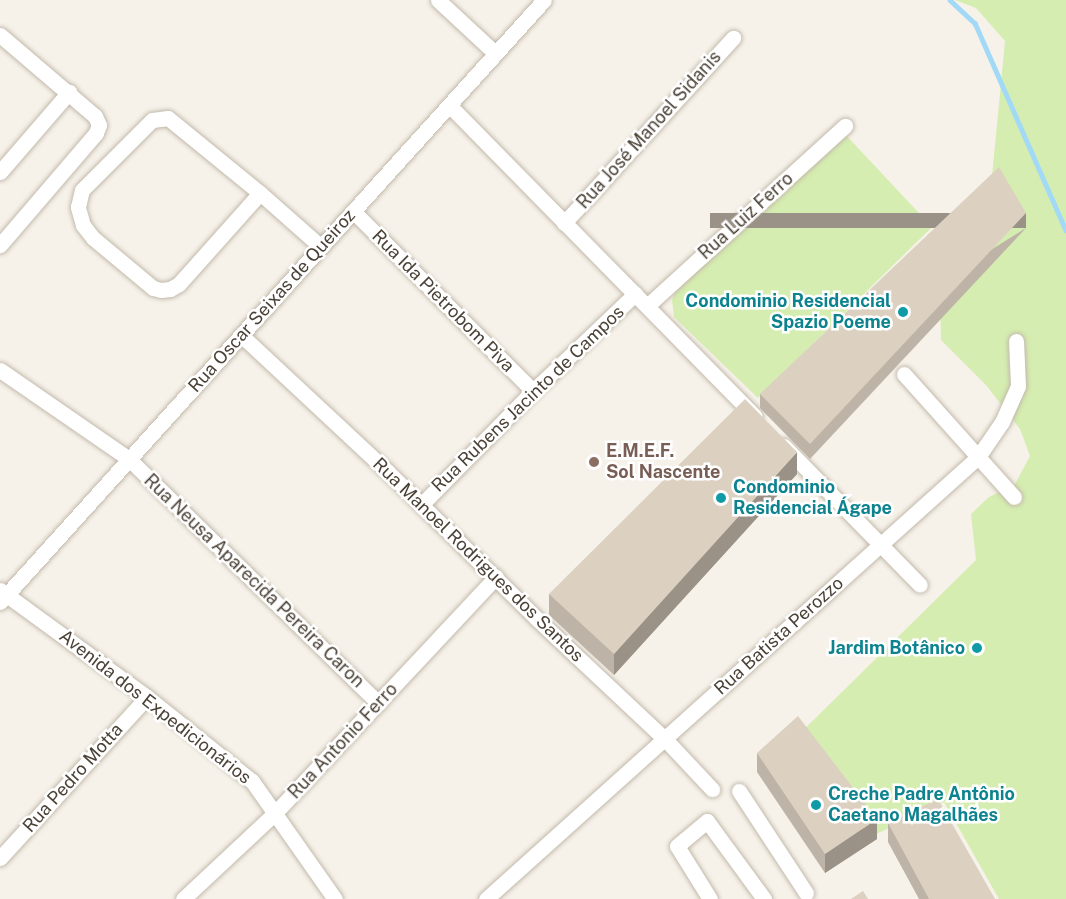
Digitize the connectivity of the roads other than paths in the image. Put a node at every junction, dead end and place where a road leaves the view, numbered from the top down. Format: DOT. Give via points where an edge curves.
graph roads {
  1 [pos="438,0"];
  2 [pos="544,0"];
  3 [pos="0,35"];
  4 [pos="733,38"];
  5 [pos="495,53"];
  6 [pos="69,92"];
  7 [pos="449,105"];
  8 [pos="845,126"];
  9 [pos="0,172"];
  10 [pos="260,193"];
  11 [pos="353,211"];
  12 [pos="564,223"];
  13 [pos="0,244"];
  14 [pos="321,247"];
  15 [pos="635,294"];
  16 [pos="647,306"];
  17 [pos="241,335"];
  18 [pos="1016,341"];
  19 [pos="0,370"];
  20 [pos="904,374"];
  21 [pos="533,391"];
  22 [pos="978,457"];
  23 [pos="129,459"];
  24 [pos="1014,497"];
  25 [pos="422,504"];
  26 [pos="880,545"];
  27 [pos="496,577"];
  28 [pos="920,585"];
  29 [pos="2,596"];
  30 [pos="147,697"];
  31 [pos="378,703"];
  32 [pos="665,739"];
  33 [pos="712,789"];
  34 [pos="739,791"];
  35 [pos="276,812"];
  36 [pos="0,858"];
  37 [pos="806,893"];
  38 [pos="183,899"];
  39 [pos="335,899"];
  40 [pos="486,899"];
  41 [pos="710,899"];
  42 [pos="764,899"];
  1 -- 5 [label="street"];
  2 -- 5 [label="street, Rua Oscar Seixas de Queiroz"];
  3 -- 6 [label="street"];
  4 -- 12 [label="street, Rua José Manoel Sidanis"];
  5 -- 7 [label="street, Rua Oscar Seixas de Queiroz"];
  6 -- 9 [label="street"];
  6 -- 13 [label="street" via="95,116 99,125 96,133"];
  7 -- 11 [label="street, Rua Oscar Seixas de Queiroz"];
  7 -- 12 [label="street"];
  8 -- 16 [label="street, Rua Luiz Ferro"];
  10 -- 10 [label="street" via="175,121 160,118 152,120 82,190 78,207 83,225 93,238 160,290 179,284"];
  10 -- 14 [label="street"];
  11 -- 14 [label="street, Rua Oscar Seixas de Queiroz"];
  11 -- 21 [label="street, Rua Ida Pietrobom Piva"];
  12 -- 15 [label="street"];
  14 -- 17 [label="street, Rua Oscar Seixas de Queiroz"];
  15 -- 16 [label="street"];
  15 -- 21 [label="street, Rua Rubens Jacinto de Campos"];
  16 -- 26 [label="street"];
  17 -- 23 [label="street, Rua Oscar Seixas de Queiroz"];
  17 -- 25 [label="street, Rua Manoel Rodrigues dos Santos"];
  18 -- 22 [label="street, Rua Batista Perozzo" via="1018,386 1002,422"];
  19 -- 23 [label="street, Rua Neusa Aparecida Pereira Caron"];
  20 -- 22 [label="street"];
  21 -- 25 [label="street, Rua Rubens Jacinto de Campos"];
  22 -- 24 [label="street"];
  22 -- 26 [label="street, Rua Batista Perozzo"];
  23 -- 29 [label="street, Rua Oscar Seixas de Queiroz"];
  23 -- 31 [label="street, Rua Neusa Aparecida Pereira Caron"];
  25 -- 27 [label="street, Rua Manoel Rodrigues dos Santos"];
  26 -- 28 [label="street"];
  26 -- 32 [label="street, Rua Batista Perozzo"];
  27 -- 31 [label="street, Rua Antonio Ferro"];
  27 -- 32 [label="street, Rua Manoel Rodrigues dos Santos"];
  29 -- 30 [label="street, Avenida dos Expedicionários"];
  30 -- 35 [label="street, Avenida dos Expedicionários" via="252,781"];
  30 -- 36 [label="street, Rua Pedro Motta"];
  31 -- 35 [label="street, Rua Antonio Ferro"];
  32 -- 33 [label="street, Rua Manoel Rodrigues dos Santos"];
  32 -- 40 [label="street, Rua Batista Perozzo"];
  34 -- 37 [label="street"];
  35 -- 38 [label="street, Rua Antonio Ferro"];
  35 -- 39 [label="street, Avenida dos Expedicionários"];
  41 -- 42 [label="street" via="677,846 707,821"];
}
